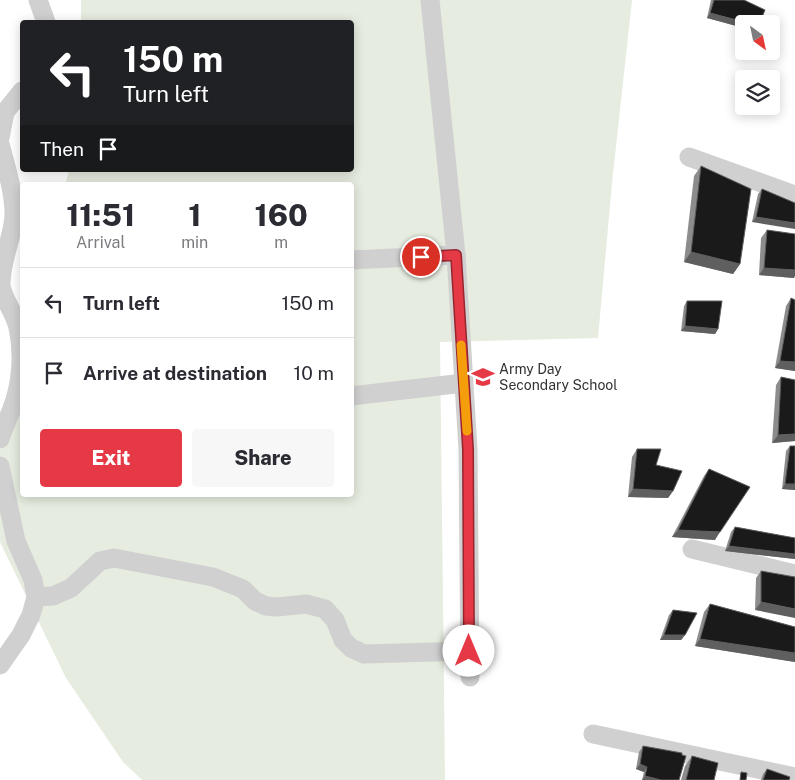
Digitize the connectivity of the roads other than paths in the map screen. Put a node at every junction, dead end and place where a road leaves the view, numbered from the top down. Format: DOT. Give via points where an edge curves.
graph roads {
  1 [pos="38,0"];
  2 [pos="430,0"];
  3 [pos="45,20"];
  4 [pos="20,93"];
  5 [pos="0,138"];
  6 [pos="0,144"];
  7 [pos="689,157"];
  8 [pos="795,195"];
  9 [pos="456,255"];
  10 [pos="354,260"];
  11 [pos="20,341"];
  12 [pos="20,375"];
  13 [pos="464,383"];
  14 [pos="354,396"];
  15 [pos="0,439"];
  16 [pos="0,466"];
  17 [pos="692,549"];
  18 [pos="795,574"];
  19 [pos="36,597"];
  20 [pos="469,651"];
  21 [pos="0,665"];
  22 [pos="470,677"];
  23 [pos="593,734"];
  24 [pos="795,777"];
  1 -- 3 [label="street"];
  2 -- 9 [label="street"];
  4 -- 5 [label="street" via="5,112"];
  6 -- 11 [label="street" via="14,215 4,254 1,286 16,318"];
  7 -- 8 [label="street"];
  9 -- 10 [label="street"];
  9 -- 13 [label="street"];
  12 -- 15 [label="street"];
  13 -- 14 [label="street"];
  13 -- 20 [label="street" via="468,449"];
  16 -- 19 [label="street" via="16,541 33,580"];
  17 -- 18 [label="street"];
  19 -- 20 [label="street" via="53,596 71,588 100,561 114,558 213,577 243,589 255,601 266,606 306,604 325,609 335,620 343,640 364,654"];
  19 -- 21 [label="street" via="31,615"];
  20 -- 22 [label="street"];
  23 -- 24 [label="street"];
}
